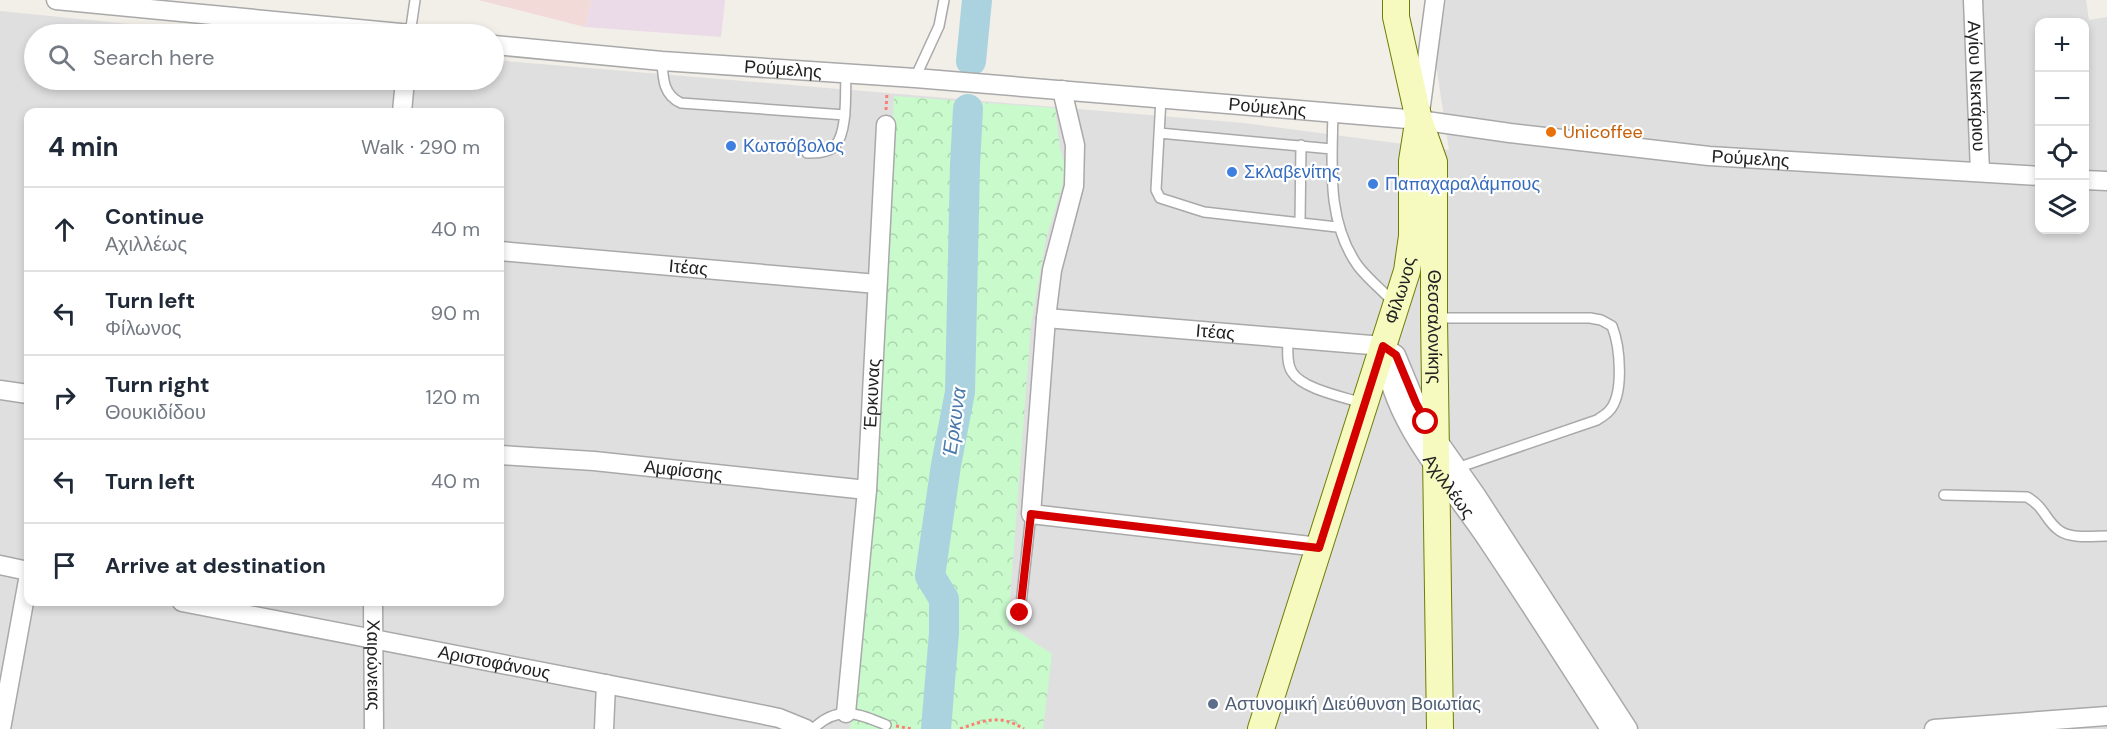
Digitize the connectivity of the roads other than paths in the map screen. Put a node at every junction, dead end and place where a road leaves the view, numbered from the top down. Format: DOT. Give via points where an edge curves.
graph roads {
  1 [pos="56,0"];
  2 [pos="415,0"];
  3 [pos="944,0"];
  4 [pos="1396,0"];
  5 [pos="1435,0"];
  6 [pos="1973,0"];
  7 [pos="306,24"];
  8 [pos="411,24"];
  9 [pos="504,46"];
  10 [pos="662,61"];
  11 [pos="846,74"];
  12 [pos="915,78"];
  13 [pos="404,90"];
  14 [pos="1062,90"];
  15 [pos="1161,98"];
  16 [pos="402,108"];
  17 [pos="1333,112"];
  18 [pos="845,115"];
  19 [pos="1419,120"];
  20 [pos="886,125"];
  21 [pos="1159,133"];
  22 [pos="1300,145"];
  23 [pos="1332,148"];
  24 [pos="807,153"];
  25 [pos="1980,172"];
  26 [pos="2035,176"];
  27 [pos="2089,180"];
  28 [pos="2107,181"];
  29 [pos="1300,222"];
  30 [pos="1337,227"];
  31 [pos="504,251"];
  32 [pos="877,284"];
  33 [pos="1396,305"];
  34 [pos="1046,318"];
  35 [pos="1434,318"];
  36 [pos="1288,339"];
  37 [pos="1383,346"];
  38 [pos="0,390"];
  39 [pos="24,393"];
  40 [pos="1365,404"];
  41 [pos="1436,438"];
  42 [pos="504,454"];
  43 [pos="1447,470"];
  44 [pos="867,489"];
  45 [pos="1944,495"];
  46 [pos="1031,514"];
  47 [pos="2107,536"];
  48 [pos="1319,548"];
  49 [pos="0,565"];
  50 [pos="24,570"];
  51 [pos="24,602"];
  52 [pos="202,606"];
  53 [pos="373,606"];
  54 [pos="1020,613"];
  55 [pos="372,640"];
  56 [pos="606,684"];
  57 [pos="846,713"];
  58 [pos="2107,716"];
  59 [pos="886,725"];
  60 [pos="1987,727"];
  61 [pos="1,729"];
  62 [pos="374,729"];
  63 [pos="604,729"];
  64 [pos="806,729"];
  65 [pos="813,729"];
  66 [pos="1261,729"];
  67 [pos="1440,729"];
  68 [pos="1610,729"];
  69 [pos="1628,729"];
  70 [pos="1934,729"];
  1 -- 7 [label="street"];
  2 -- 8 [label="lane"];
  3 -- 12 [label="lane" via="939,26"];
  4 -- 19 [label="main road, Θεσσαλονίκης" via="1396,16"];
  5 -- 19 [label="street"];
  6 -- 25 [label="street, Αγίου Νεκτάριου"];
  9 -- 10 [label="street, Ρούμελης"];
  10 -- 11 [label="street, Ρούμελης"];
  10 -- 18 [label="lane" via="665,89 681,104"];
  11 -- 12 [label="street, Ρούμελης"];
  11 -- 18 [label="lane"];
  12 -- 14 [label="street, Ρούμελης"];
  13 -- 16 [label="street"];
  14 -- 15 [label="street, Ρούμελης"];
  14 -- 34 [label="street" via="1075,145 1074,186 1052,270"];
  15 -- 17 [label="street, Ρούμελης"];
  15 -- 21 [label="lane"];
  17 -- 19 [label="street, Ρούμελης"];
  17 -- 23 [label="lane"];
  18 -- 24 [label="lane" via="835,147"];
  19 -- 25 [label="street, Ρούμελης" via="1708,156"];
  19 -- 33 [label="main road, Φίλωνος" via="1412,161 1411,253"];
  19 -- 35 [label="main road, Θεσσαλονίκης" via="1434,162"];
  20 -- 32 [label="street, Έρκυνας"];
  21 -- 22 [label="lane"];
  21 -- 29 [label="lane" via="1156,190 1160,198 1204,212"];
  22 -- 23 [label="lane"];
  22 -- 29 [label="lane"];
  23 -- 30 [label="lane"];
  25 -- 26 [label="street, Ρούμελης"];
  27 -- 28 [label="street"];
  29 -- 30 [label="lane"];
  30 -- 33 [label="lane" via="1358,266"];
  31 -- 32 [label="street, Ιτέας"];
  32 -- 44 [label="street, Έρκυνας"];
  33 -- 37 [label="main road, Φίλωνος"];
  34 -- 36 [label="street, Ιτέας"];
  34 -- 46 [label="street"];
  35 -- 41 [label="main road, Θεσσαλονίκης"];
  35 -- 43 [label="lane" via="1590,318 1612,326 1617,340 1619,389 1609,412 1597,420"];
  36 -- 37 [label="street, Ιτέας"];
  36 -- 40 [label="lane" via="1290,366 1304,384"];
  37 -- 40 [label="main road, Φίλωνος"];
  37 -- 41 [label="street, Αχιλλέως" via="1396,355"];
  37 -- 43 [label="street, Αχιλλέως" via="1385,365 1403,414"];
  38 -- 39 [label="street"];
  40 -- 48 [label="main road, Φίλωνος"];
  41 -- 43 [label="main road, Θεσσαλονίκης"];
  42 -- 44 [label="street, Αμφίσσης"];
  43 -- 67 [label="main road, Θεσσαλονίκης"];
  43 -- 68 [label="street, Αχιλλέως"];
  43 -- 69 [label="street, Αχιλλέως"];
  44 -- 57 [label="street, Έρκυνας"];
  45 -- 47 [label="lane" via="2027,497 2038,503 2061,532"];
  46 -- 48 [label="street"];
  46 -- 54 [label="lane"];
  48 -- 66 [label="main road, Φίλωνος"];
  49 -- 50 [label="street"];
  51 -- 61 [label="street"];
  52 -- 55 [label="street, Αριστοφάνους"];
  53 -- 55 [label="street, Χαιρώνειας"];
  55 -- 56 [label="street, Αριστοφάνους"];
  55 -- 62 [label="street, Χαιρώνειας"];
  56 -- 63 [label="street"];
  56 -- 64 [label="street, Αριστοφάνους" via="779,718"];
  57 -- 59 [label="lane"];
  57 -- 65 [label="lane" via="822,720"];
  58 -- 60 [label="street"];
  60 -- 70 [label="street"];
}
